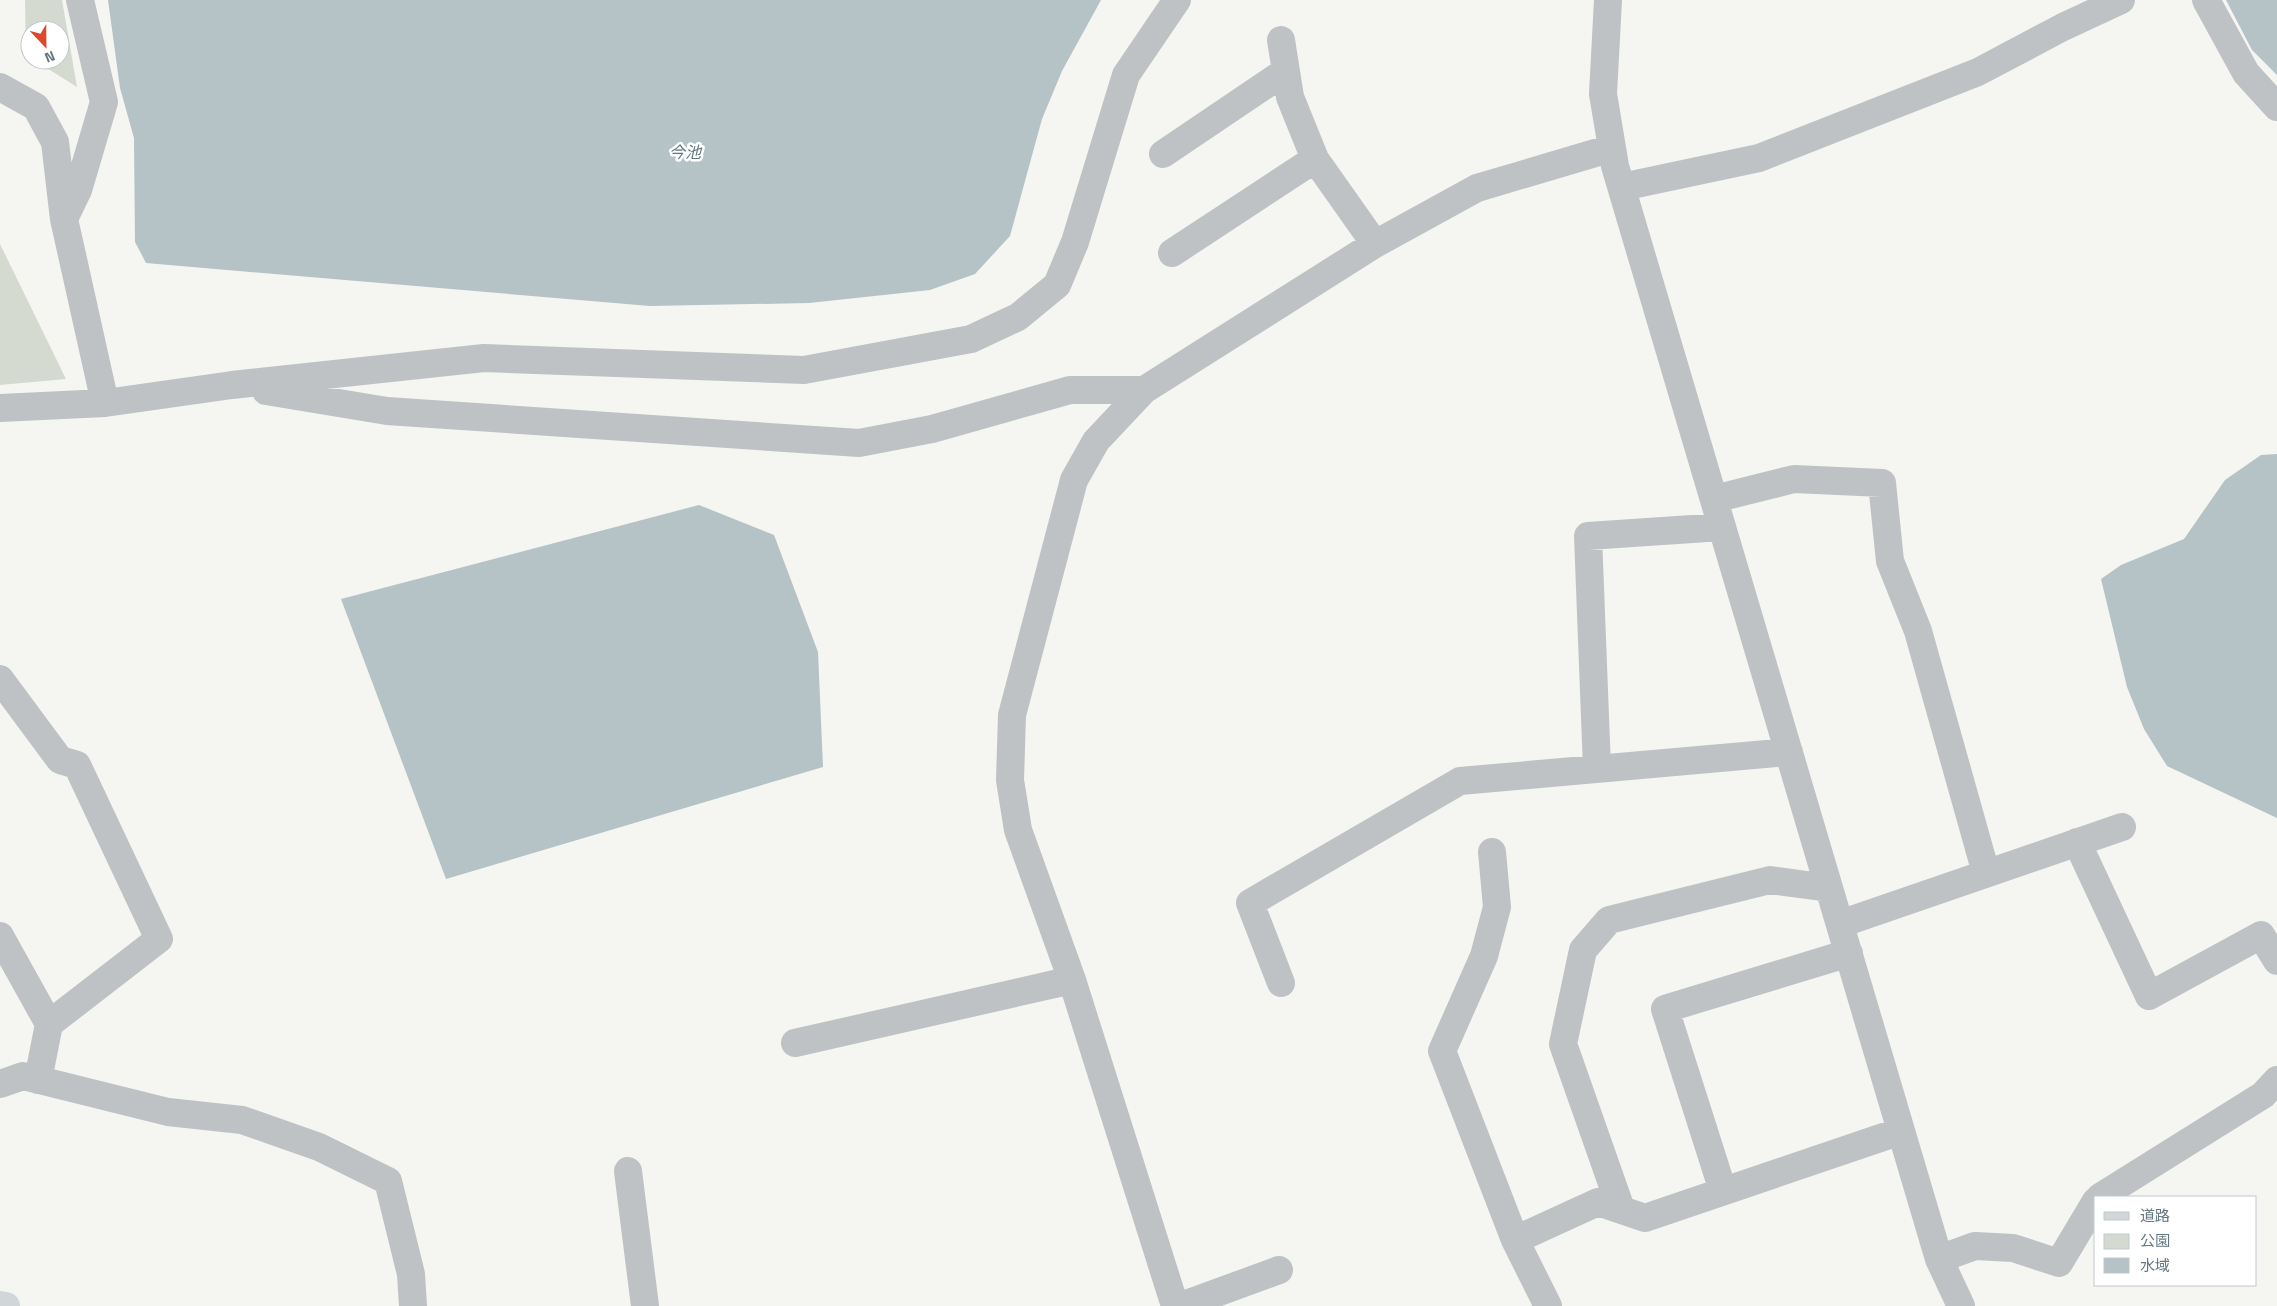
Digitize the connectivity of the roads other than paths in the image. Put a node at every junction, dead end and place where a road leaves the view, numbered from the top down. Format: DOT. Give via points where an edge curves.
graph roads {
  1 [pos="80,0"];
  2 [pos="1176,0"];
  3 [pos="1608,0"];
  4 [pos="2121,0"];
  5 [pos="2206,0"];
  6 [pos="1281,40"];
  7 [pos="1286,70"];
  8 [pos="0,87"];
  9 [pos="2277,107"];
  10 [pos="1612,148"];
  11 [pos="1163,154"];
  12 [pos="1315,159"];
  13 [pos="1622,188"];
  14 [pos="64,219"];
  15 [pos="1375,244"];
  16 [pos="1172,252"];
  17 [pos="232,385"];
  18 [pos="1144,390"];
  19 [pos="105,403"];
  20 [pos="0,408"];
  21 [pos="1714,499"];
  22 [pos="1722,527"];
  23 [pos="0,679"];
  24 [pos="1789,752"];
  25 [pos="1597,768"];
  26 [pos="2122,827"];
  27 [pos="2077,842"];
  28 [pos="1492,852"];
  29 [pos="1986,873"];
  30 [pos="1829,888"];
  31 [pos="1840,924"];
  32 [pos="0,936"];
  33 [pos="1849,953"];
  34 [pos="2277,961"];
  35 [pos="1072,980"];
  36 [pos="1281,983"];
  37 [pos="49,1024"];
  38 [pos="796,1043"];
  39 [pos="38,1080"];
  40 [pos="2277,1080"];
  41 [pos="0,1084"];
  42 [pos="1901,1131"];
  43 [pos="628,1171"];
  44 [pos="1723,1191"];
  45 [pos="2102,1196"];
  46 [pos="2094,1204"];
  47 [pos="1621,1209"];
  48 [pos="1515,1240"];
  49 [pos="1939,1259"];
  50 [pos="1279,1270"];
  51 [pos="0,1305"];
  52 [pos="6,1306"];
  53 [pos="413,1306"];
  54 [pos="645,1306"];
  55 [pos="1175,1306"];
  56 [pos="1182,1306"];
  57 [pos="1548,1306"];
  58 [pos="1961,1306"];
  1 -- 14 [label="street" via="104,102 78,190"];
  2 -- 17 [label="street" via="1126,75 1075,242 1058,285 1018,317 971,339 804,370 484,358"];
  3 -- 10 [label="street" via="1604,94"];
  4 -- 13 [label="street" via="1978,72 1759,158"];
  5 -- 9 [label="street" via="2246,73"];
  6 -- 7 [label="street"];
  7 -- 11 [label="street"];
  7 -- 12 [label="street" via="1290,97"];
  8 -- 14 [label="street" via="36,107 55,142"];
  10 -- 13 [label="street"];
  10 -- 15 [label="street" via="1477,188"];
  12 -- 15 [label="street"];
  12 -- 16 [label="street"];
  13 -- 21 [label="street"];
  14 -- 19 [label="street"];
  15 -- 18 [label="street"];
  17 -- 18 [label="street" via="387,411 859,442 932,429 1070,390"];
  17 -- 19 [label="street"];
  18 -- 35 [label="street" via="1096,441 1074,480 1012,715 1010,780 1018,830"];
  19 -- 20 [label="street"];
  21 -- 22 [label="street"];
  21 -- 29 [label="street" via="1794,479 1882,483 1890,561 1918,631"];
  22 -- 24 [label="street"];
  22 -- 25 [label="street" via="1588,536"];
  23 -- 37 [label="street" via="60,760 77,765 159,939"];
  24 -- 25 [label="street"];
  24 -- 30 [label="street"];
  25 -- 36 [label="street" via="1460,781 1250,904"];
  26 -- 27 [label="street"];
  27 -- 29 [label="street"];
  27 -- 34 [label="street" via="2149,996 2261,935"];
  28 -- 48 [label="street" via="1497,907 1484,956 1442,1050"];
  29 -- 31 [label="street"];
  30 -- 31 [label="street"];
  30 -- 47 [label="street" via="1770,880 1609,920 1583,950 1563,1044"];
  31 -- 33 [label="street"];
  32 -- 37 [label="street"];
  33 -- 42 [label="street"];
  33 -- 44 [label="street" via="1665,1009"];
  35 -- 38 [label="street"];
  35 -- 55 [label="street"];
  37 -- 39 [label="street"];
  39 -- 41 [label="street" via="23,1076"];
  39 -- 53 [label="street" via="168,1112 242,1120 319,1147 388,1181 411,1274"];
  40 -- 45 [label="street" via="2263,1095"];
  42 -- 44 [label="street"];
  42 -- 49 [label="street"];
  43 -- 54 [label="street"];
  44 -- 47 [label="street" via="1645,1218"];
  46 -- 49 [label="street" via="2059,1263 2013,1248 1975,1246"];
  47 -- 48 [label="street" via="1598,1202"];
  48 -- 57 [label="street"];
  49 -- 58 [label="street"];
  50 -- 56 [label="street"];
  51 -- 52 [label="main road"];
}
